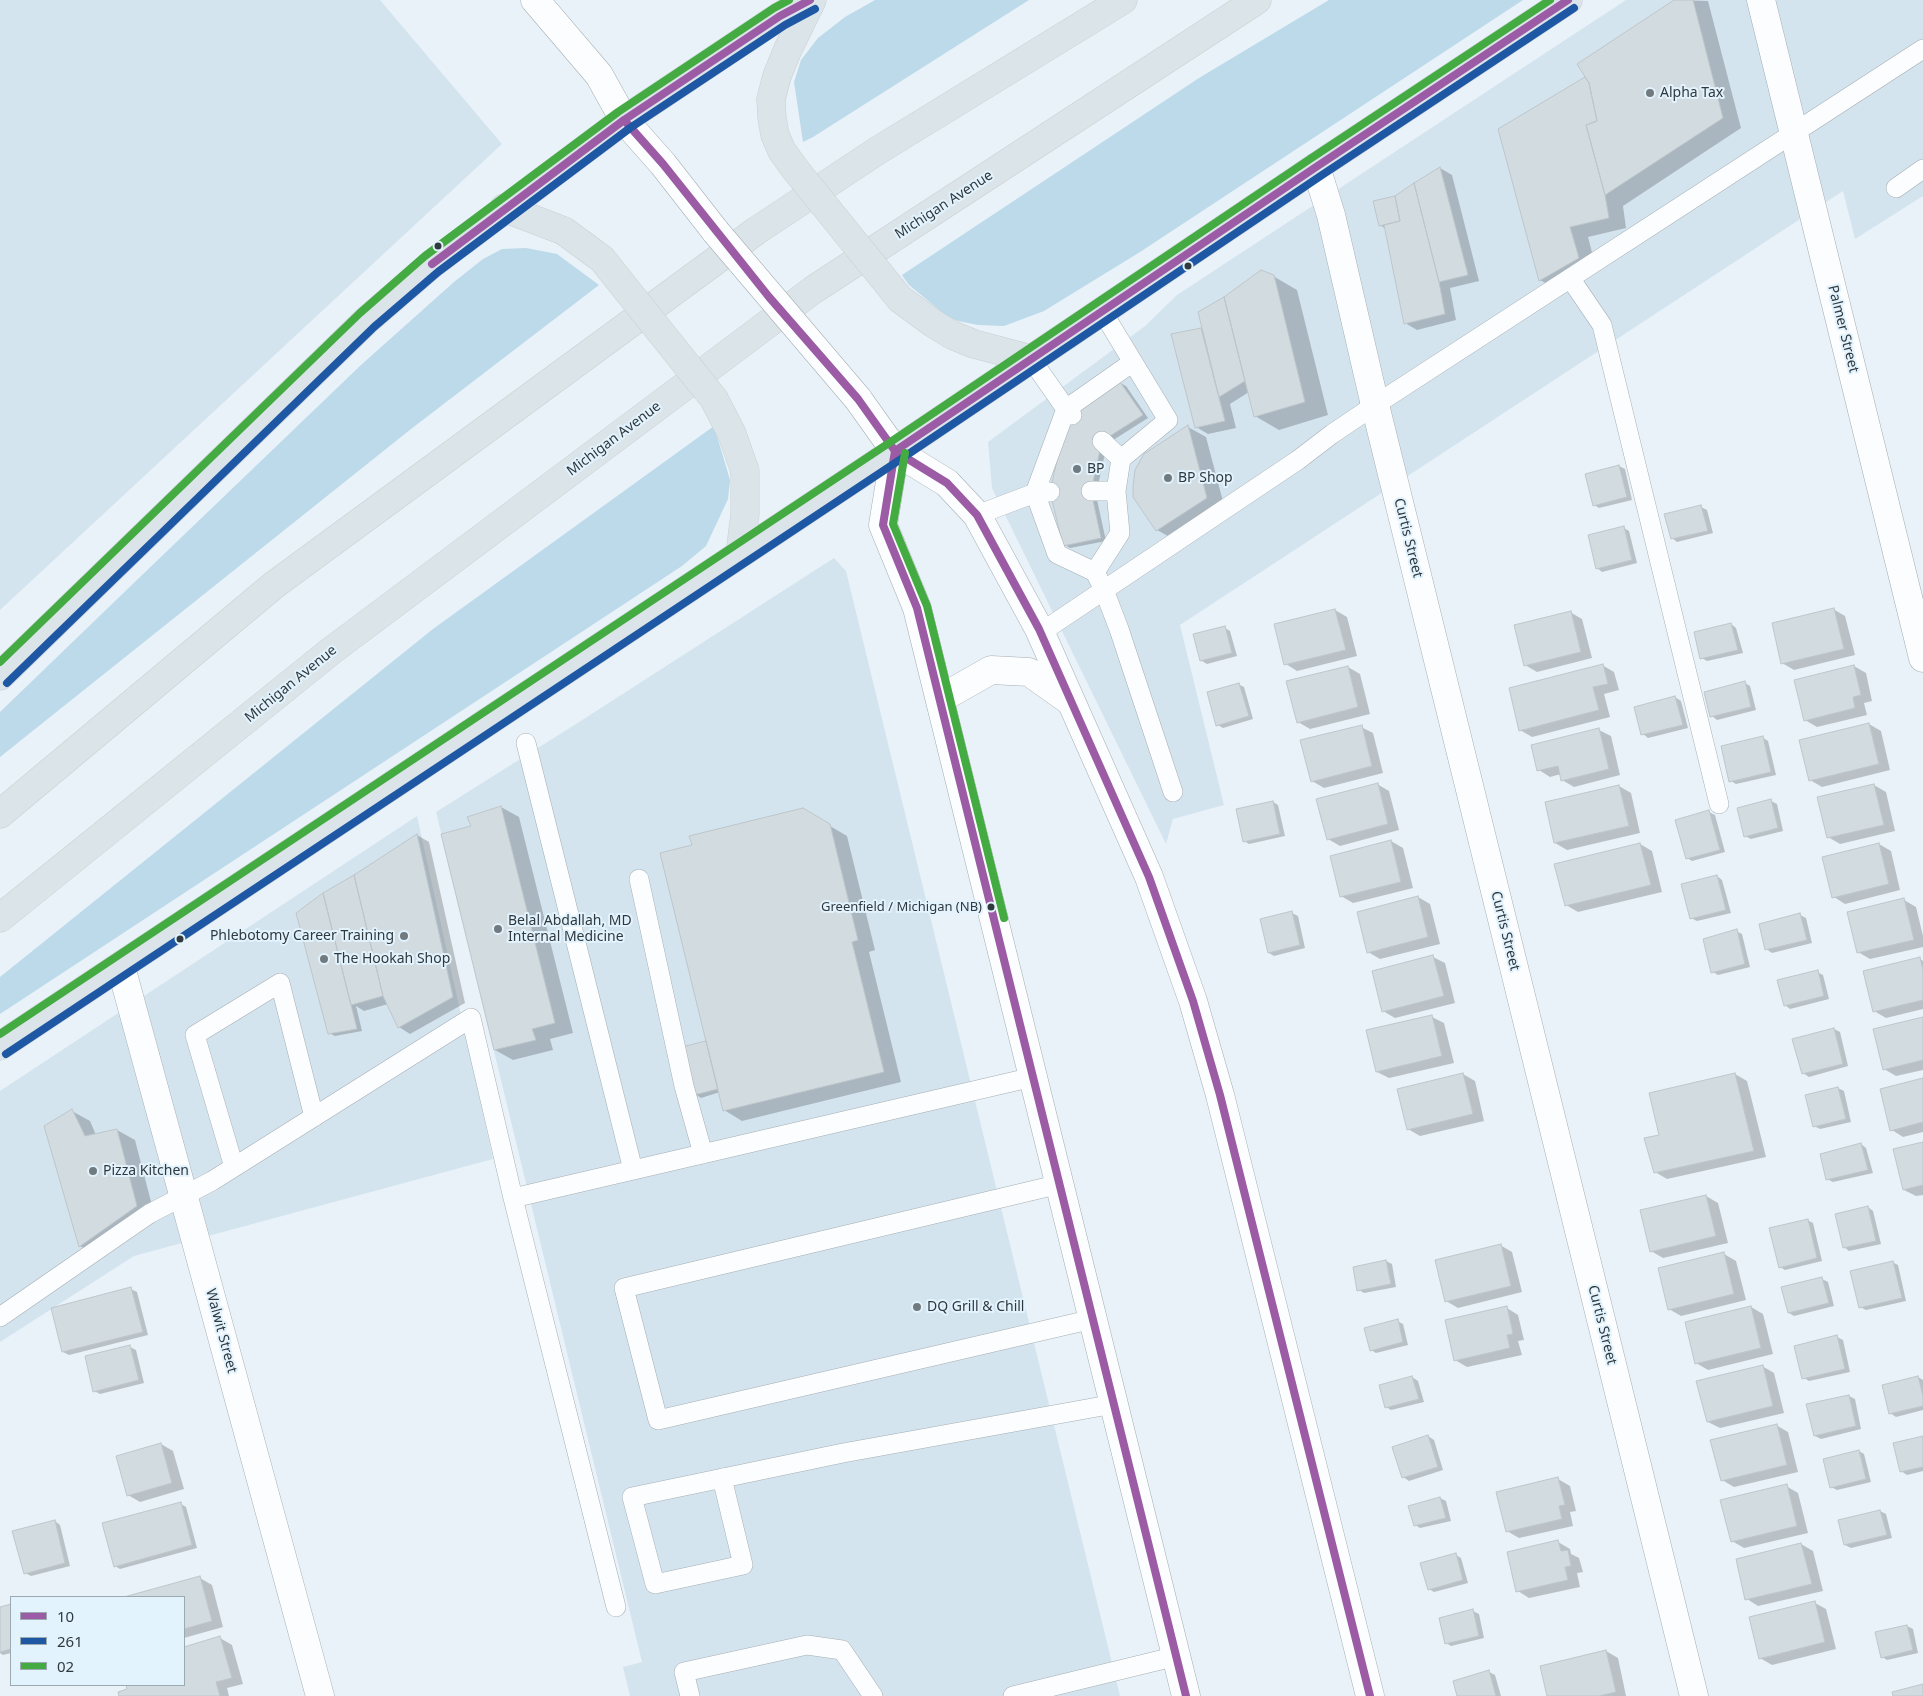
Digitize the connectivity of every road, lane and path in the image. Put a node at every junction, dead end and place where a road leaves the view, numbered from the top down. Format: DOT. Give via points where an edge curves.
graph roads {
  1 [pos="535,0"];
  2 [pos="811,0"];
  3 [pos="1123,0"];
  4 [pos="1256,0"];
  5 [pos="1568,0"];
  6 [pos="1762,0"];
  7 [pos="1923,49"];
  8 [pos="624,120"];
  9 [pos="1794,132"];
  10 [pos="1316,167"];
  11 [pos="1923,169"];
  12 [pos="1896,188"];
  13 [pos="504,208"];
  14 [pos="1570,278"];
  15 [pos="1102,311"];
  16 [pos="1031,359"];
  17 [pos="1133,362"];
  18 [pos="1375,405"];
  19 [pos="1069,412"];
  20 [pos="1102,441"];
  21 [pos="895,450"];
  22 [pos="1121,459"];
  23 [pos="1091,491"];
  24 [pos="1116,491"];
  25 [pos="1042,493"];
  26 [pos="977,515"];
  27 [pos="740,554"];
  28 [pos="1095,572"];
  29 [pos="1104,590"];
  30 [pos="1040,633"];
  31 [pos="1923,658"];
  32 [pos="0,676"];
  33 [pos="940,699"];
  34 [pos="1071,702"];
  35 [pos="526,743"];
  36 [pos="1173,792"];
  37 [pos="1719,804"];
  38 [pos="0,814"];
  39 [pos="639,879"];
  40 [pos="0,918"];
  41 [pos="121,967"];
  42 [pos="0,1046"];
  43 [pos="1033,1077"];
  44 [pos="314,1117"];
  45 [pos="703,1154"];
  46 [pos="234,1167"];
  47 [pos="633,1170"];
  48 [pos="1060,1184"];
  49 [pos="184,1195"];
  50 [pos="513,1198"];
  51 [pos="0,1316"];
  52 [pos="1093,1319"];
  53 [pos="1114,1404"];
  54 [pos="722,1478"];
  55 [pos="616,1607"];
  56 [pos="1176,1656"];
  57 [pos="320,1696"];
  58 [pos="690,1696"];
  59 [pos="873,1696"];
  60 [pos="1013,1696"];
  61 [pos="1186,1696"];
  62 [pos="1370,1696"];
  63 [pos="1694,1696"];
  1 -- 8 [label="main road" via="599,75"];
  2 -- 8 [label="main road" via="780,16"];
  2 -- 16 [label="main road, bridge" via="777,76 772,99 775,135 782,151 900,299 952,335"];
  3 -- 38 [label="main road" via="878,151 756,231 274,585"];
  4 -- 40 [label="main road, Michigan Avenue" via="813,290 331,651"];
  5 -- 10 [label="main road"];
  6 -- 9 [label="main road, Palmer Street"];
  7 -- 9 [label="lane"];
  8 -- 13 [label="main road"];
  8 -- 21 [label="main road, bridge" via="858,399"];
  9 -- 14 [label="lane"];
  9 -- 31 [label="main road, Palmer Street"];
  10 -- 15 [label="main road"];
  10 -- 18 [label="main road, Curtis Street" via="1331,215"];
  11 -- 12 [label="lane"];
  13 -- 27 [label="main road, bridge" via="564,231 602,259 714,399 732,434 744,470 745,514"];
  13 -- 32 [label="main road" via="367,320"];
  14 -- 18 [label="lane"];
  14 -- 37 [label="lane" via="1602,325"];
  15 -- 16 [label="main road"];
  15 -- 17 [label="lane"];
  16 -- 19 [label="lane"];
  16 -- 21 [label="main road"];
  17 -- 19 [label="lane"];
  17 -- 22 [label="lane" via="1168,420"];
  18 -- 29 [label="lane"];
  18 -- 63 [label="main road, Curtis Street"];
  19 -- 25 [label="lane"];
  20 -- 22 [label="lane"];
  21 -- 26 [label="main road" via="947,484"];
  21 -- 27 [label="main road"];
  21 -- 33 [label="main road" via="883,525 916,608"];
  22 -- 24 [label="lane"];
  23 -- 24 [label="lane"];
  24 -- 28 [label="lane" via="1120,533"];
  25 -- 26 [label="lane"];
  25 -- 28 [label="lane" via="1057,554"];
  26 -- 30 [label="main road"];
  27 -- 41 [label="main road"];
  28 -- 29 [label="lane"];
  29 -- 30 [label="lane"];
  29 -- 36 [label="lane"];
  30 -- 34 [label="main road"];
  33 -- 34 [label="main road" via="990,670 1029,672"];
  33 -- 43 [label="main road"];
  34 -- 62 [label="main road" via="1150,877 1193,1000 1223,1105"];
  35 -- 47 [label="lane"];
  39 -- 45 [label="lane" via="684,1086"];
  41 -- 42 [label="main road"];
  41 -- 49 [label="main road, Walwit Street"];
  43 -- 45 [label="lane"];
  43 -- 48 [label="main road"];
  44 -- 46 [label="lane"];
  44 -- 46 [label="lane" via="280,983 195,1035"];
  44 -- 50 [label="lane" via="471,1018"];
  45 -- 47 [label="lane"];
  46 -- 49 [label="lane"];
  47 -- 50 [label="lane"];
  48 -- 52 [label="main road"];
  48 -- 52 [label="lane" via="624,1288 658,1420"];
  49 -- 51 [label="lane" via="149,1214"];
  49 -- 57 [label="main road, Walwit Street"];
  50 -- 55 [label="lane"];
  52 -- 53 [label="main road"];
  53 -- 54 [label="lane" via="843,1452"];
  53 -- 56 [label="main road"];
  54 -- 54 [label="lane" via="632,1497 655,1584 743,1565"];
  56 -- 60 [label="lane"];
  56 -- 61 [label="main road"];
  58 -- 59 [label="lane" via="684,1672 807,1645 842,1650"];
}
